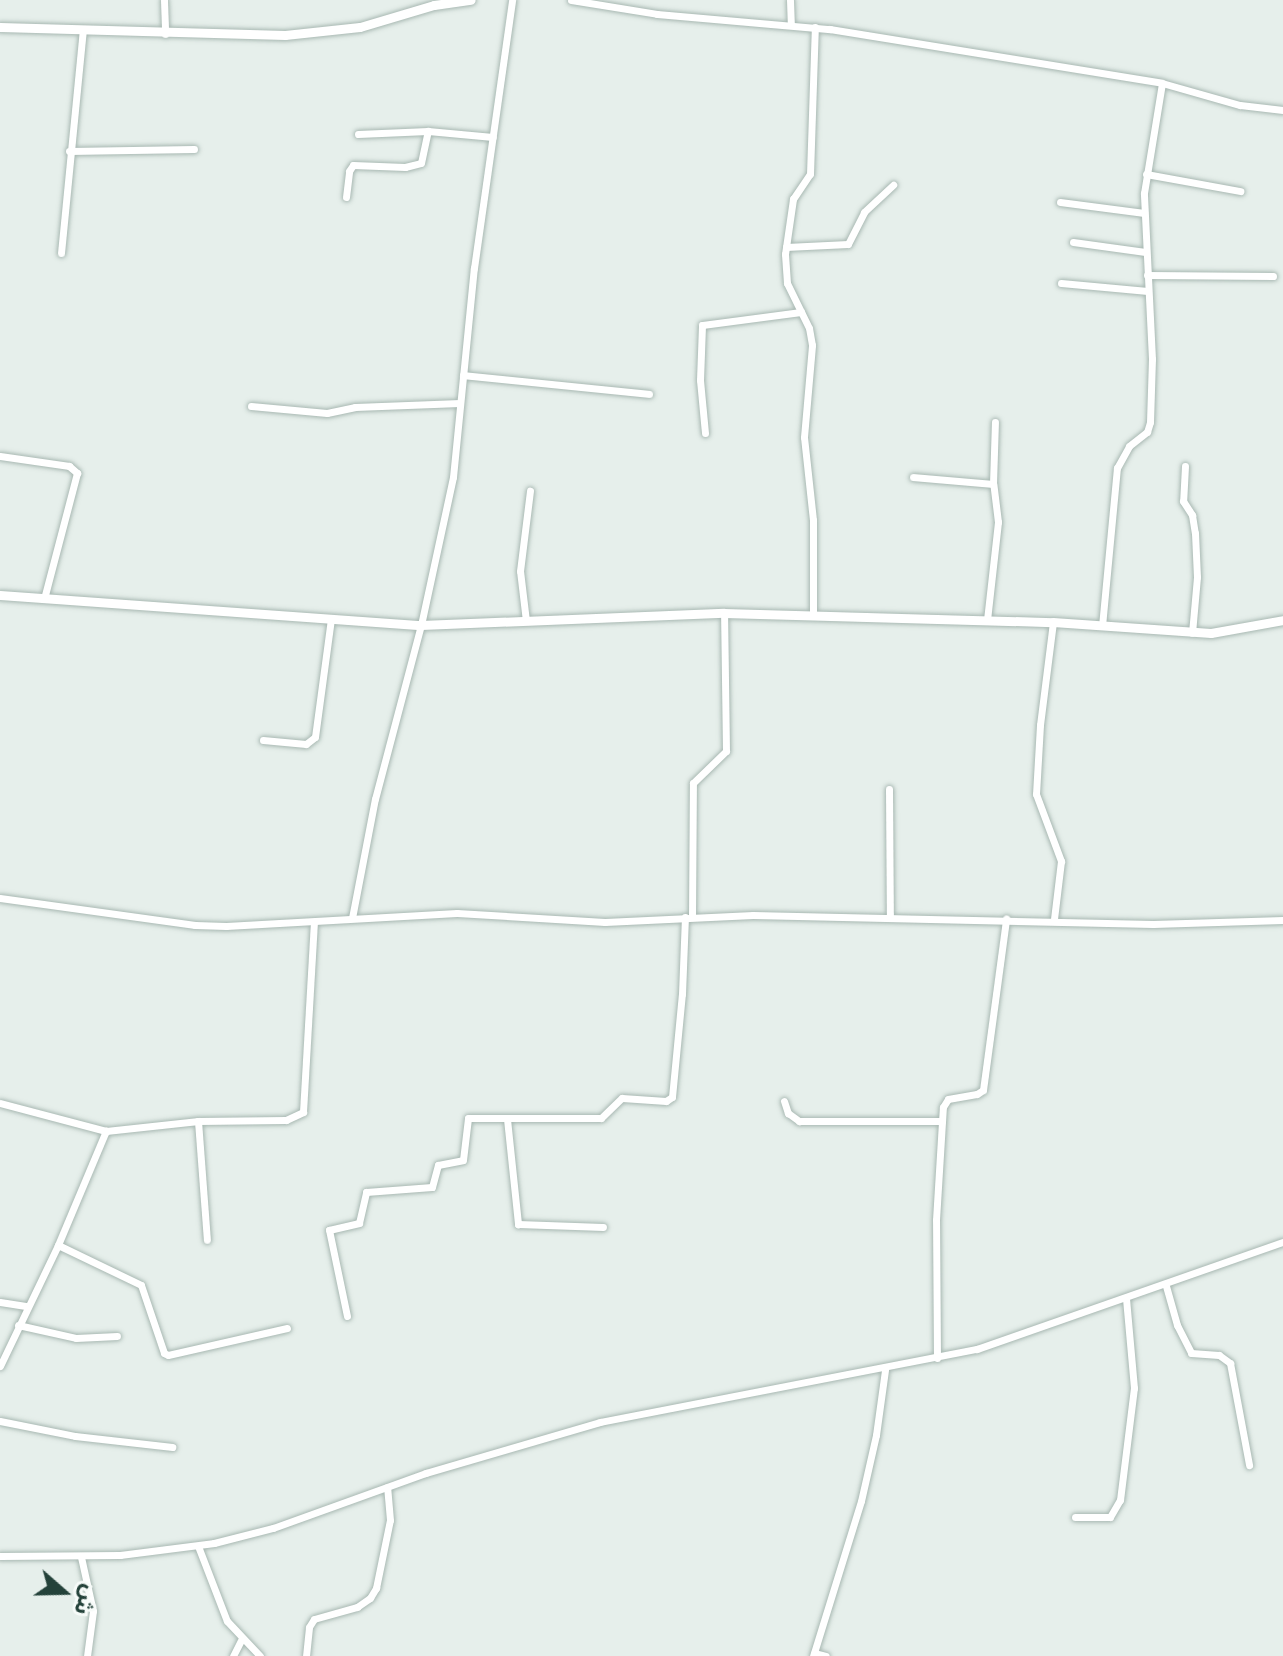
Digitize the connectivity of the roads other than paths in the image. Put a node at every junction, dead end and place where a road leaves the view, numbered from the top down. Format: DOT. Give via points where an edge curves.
graph roads {
  1 [pos="164,0"];
  2 [pos="471,0"];
  3 [pos="512,0"];
  4 [pos="571,0"];
  5 [pos="790,0"];
  6 [pos="791,24"];
  7 [pos="0,27"];
  8 [pos="815,27"];
  9 [pos="83,29"];
  10 [pos="165,34"];
  11 [pos="1162,83"];
  12 [pos="1283,110"];
  13 [pos="428,131"];
  14 [pos="358,134"];
  15 [pos="493,137"];
  16 [pos="194,149"];
  17 [pos="69,151"];
  18 [pos="1146,174"];
  19 [pos="893,185"];
  20 [pos="1240,191"];
  21 [pos="346,197"];
  22 [pos="1060,202"];
  23 [pos="1144,213"];
  24 [pos="1073,242"];
  25 [pos="786,247"];
  26 [pos="1145,252"];
  27 [pos="61,253"];
  28 [pos="1147,275"];
  29 [pos="1273,276"];
  30 [pos="1061,283"];
  31 [pos="1148,291"];
  32 [pos="801,312"];
  33 [pos="463,375"];
  34 [pos="649,394"];
  35 [pos="460,403"];
  36 [pos="251,406"];
  37 [pos="995,422"];
  38 [pos="705,433"];
  39 [pos="0,456"];
  40 [pos="1185,466"];
  41 [pos="913,477"];
  42 [pos="993,484"];
  43 [pos="530,491"];
  44 [pos="0,595"];
  45 [pos="44,599"];
  46 [pos="724,613"];
  47 [pos="813,615"];
  48 [pos="331,619"];
  49 [pos="987,620"];
  50 [pos="1283,620"];
  51 [pos="526,621"];
  52 [pos="1053,622"];
  53 [pos="421,625"];
  54 [pos="1102,626"];
  55 [pos="1192,633"];
  56 [pos="263,740"];
  57 [pos="889,789"];
  58 [pos="0,898"];
  59 [pos="689,917"];
  60 [pos="352,918"];
  61 [pos="890,918"];
  62 [pos="1006,919"];
  63 [pos="1054,919"];
  64 [pos="1283,920"];
  65 [pos="314,922"];
  66 [pos="784,1101"];
  67 [pos="0,1103"];
  68 [pos="507,1119"];
  69 [pos="198,1121"];
  70 [pos="942,1121"];
  71 [pos="106,1131"];
  72 [pos="603,1227"];
  73 [pos="207,1240"];
  74 [pos="1283,1242"];
  75 [pos="58,1245"];
  76 [pos="1166,1286"];
  77 [pos="1126,1299"];
  78 [pos="0,1302"];
  79 [pos="26,1306"];
  80 [pos="347,1316"];
  81 [pos="18,1325"];
  82 [pos="287,1328"];
  83 [pos="117,1336"];
  84 [pos="937,1358"];
  85 [pos="0,1366"];
  86 [pos="885,1370"];
  87 [pos="0,1421"];
  88 [pos="172,1447"];
  89 [pos="1249,1465"];
  90 [pos="387,1487"];
  91 [pos="1075,1517"];
  92 [pos="198,1546"];
  93 [pos="0,1556"];
  94 [pos="81,1557"];
  95 [pos="241,1640"];
  96 [pos="814,1654"];
  97 [pos="87,1656"];
  98 [pos="233,1656"];
  99 [pos="260,1656"];
  100 [pos="306,1656"];
  101 [pos="826,1656"];
  1 -- 10 [label="street"];
  2 -- 10 [label="street" via="328,31"];
  3 -- 15 [label="street"];
  4 -- 6 [label="street" via="657,14"];
  5 -- 6 [label="street"];
  6 -- 8 [label="street"];
  7 -- 9 [label="street"];
  8 -- 11 [label="street"];
  8 -- 25 [label="street" via="810,174 793,199"];
  9 -- 10 [label="street"];
  9 -- 17 [label="street"];
  11 -- 12 [label="street" via="1240,105"];
  11 -- 18 [label="street"];
  13 -- 14 [label="street"];
  13 -- 15 [label="street"];
  13 -- 21 [label="street" via="421,163 353,165"];
  15 -- 33 [label="street"];
  16 -- 17 [label="street"];
  17 -- 27 [label="street"];
  18 -- 20 [label="street"];
  18 -- 23 [label="street"];
  19 -- 25 [label="street" via="864,212 848,244"];
  22 -- 23 [label="street"];
  23 -- 26 [label="street"];
  24 -- 26 [label="street"];
  25 -- 32 [label="street" via="787,283"];
  26 -- 28 [label="street"];
  28 -- 29 [label="street"];
  28 -- 31 [label="street"];
  30 -- 31 [label="street"];
  31 -- 54 [label="street" via="1150,422 1117,468"];
  32 -- 38 [label="street" via="702,325"];
  32 -- 47 [label="street" via="812,345 804,437 813,520"];
  33 -- 34 [label="street"];
  33 -- 35 [label="street"];
  35 -- 36 [label="street" via="327,413"];
  35 -- 53 [label="street" via="453,477"];
  37 -- 42 [label="street"];
  39 -- 45 [label="street" via="69,466 77,473"];
  40 -- 55 [label="street" via="1183,501 1192,515 1197,577"];
  41 -- 42 [label="street"];
  42 -- 49 [label="street" via="998,522"];
  43 -- 51 [label="street" via="520,571"];
  44 -- 45 [label="street"];
  45 -- 48 [label="street"];
  46 -- 47 [label="street"];
  46 -- 51 [label="street"];
  46 -- 59 [label="street" via="726,751 693,783"];
  47 -- 49 [label="street"];
  48 -- 53 [label="street"];
  48 -- 56 [label="street" via="315,737 306,744"];
  49 -- 52 [label="street"];
  50 -- 55 [label="street"];
  51 -- 53 [label="street"];
  52 -- 54 [label="street"];
  52 -- 63 [label="street" via="1036,794 1061,861"];
  53 -- 60 [label="street" via="375,799"];
  54 -- 55 [label="street"];
  57 -- 61 [label="street"];
  58 -- 65 [label="street" via="195,925"];
  59 -- 60 [label="street" via="605,922 457,913"];
  59 -- 61 [label="street"];
  59 -- 68 [label="street" via="672,1097 622,1098 601,1118"];
  60 -- 65 [label="street"];
  61 -- 62 [label="street"];
  62 -- 63 [label="street"];
  62 -- 70 [label="street" via="983,1090 944,1102"];
  63 -- 64 [label="street" via="1153,924"];
  65 -- 69 [label="street" via="303,1112 286,1120"];
  66 -- 70 [label="street" via="799,1121"];
  67 -- 71 [label="street"];
  68 -- 72 [label="street" via="518,1224"];
  68 -- 80 [label="street" via="468,1118 463,1160 438,1165 432,1187 366,1192 359,1223 331,1228"];
  69 -- 71 [label="street"];
  69 -- 73 [label="street"];
  70 -- 84 [label="street"];
  71 -- 75 [label="street"];
  74 -- 76 [label="street"];
  75 -- 79 [label="street"];
  75 -- 82 [label="street" via="141,1285 168,1355"];
  76 -- 77 [label="street"];
  76 -- 89 [label="street" via="1191,1353 1219,1355 1230,1363"];
  77 -- 84 [label="street"];
  77 -- 91 [label="street" via="1134,1388 1120,1500 1110,1517"];
  78 -- 79 [label="street"];
  79 -- 81 [label="street"];
  81 -- 83 [label="street" via="76,1338"];
  81 -- 85 [label="street"];
  84 -- 86 [label="street"];
  86 -- 90 [label="street" via="600,1422"];
  86 -- 96 [label="street" via="861,1501"];
  87 -- 88 [label="street"];
  90 -- 92 [label="street" via="273,1528"];
  90 -- 100 [label="street" via="390,1520 376,1588 357,1607 314,1619"];
  92 -- 94 [label="street"];
  92 -- 95 [label="street" via="219,1606"];
  93 -- 94 [label="street"];
  94 -- 97 [label="street" via="93,1611"];
  95 -- 98 [label="street"];
  95 -- 99 [label="street"];
  96 -- 101 [label="street"];
}
